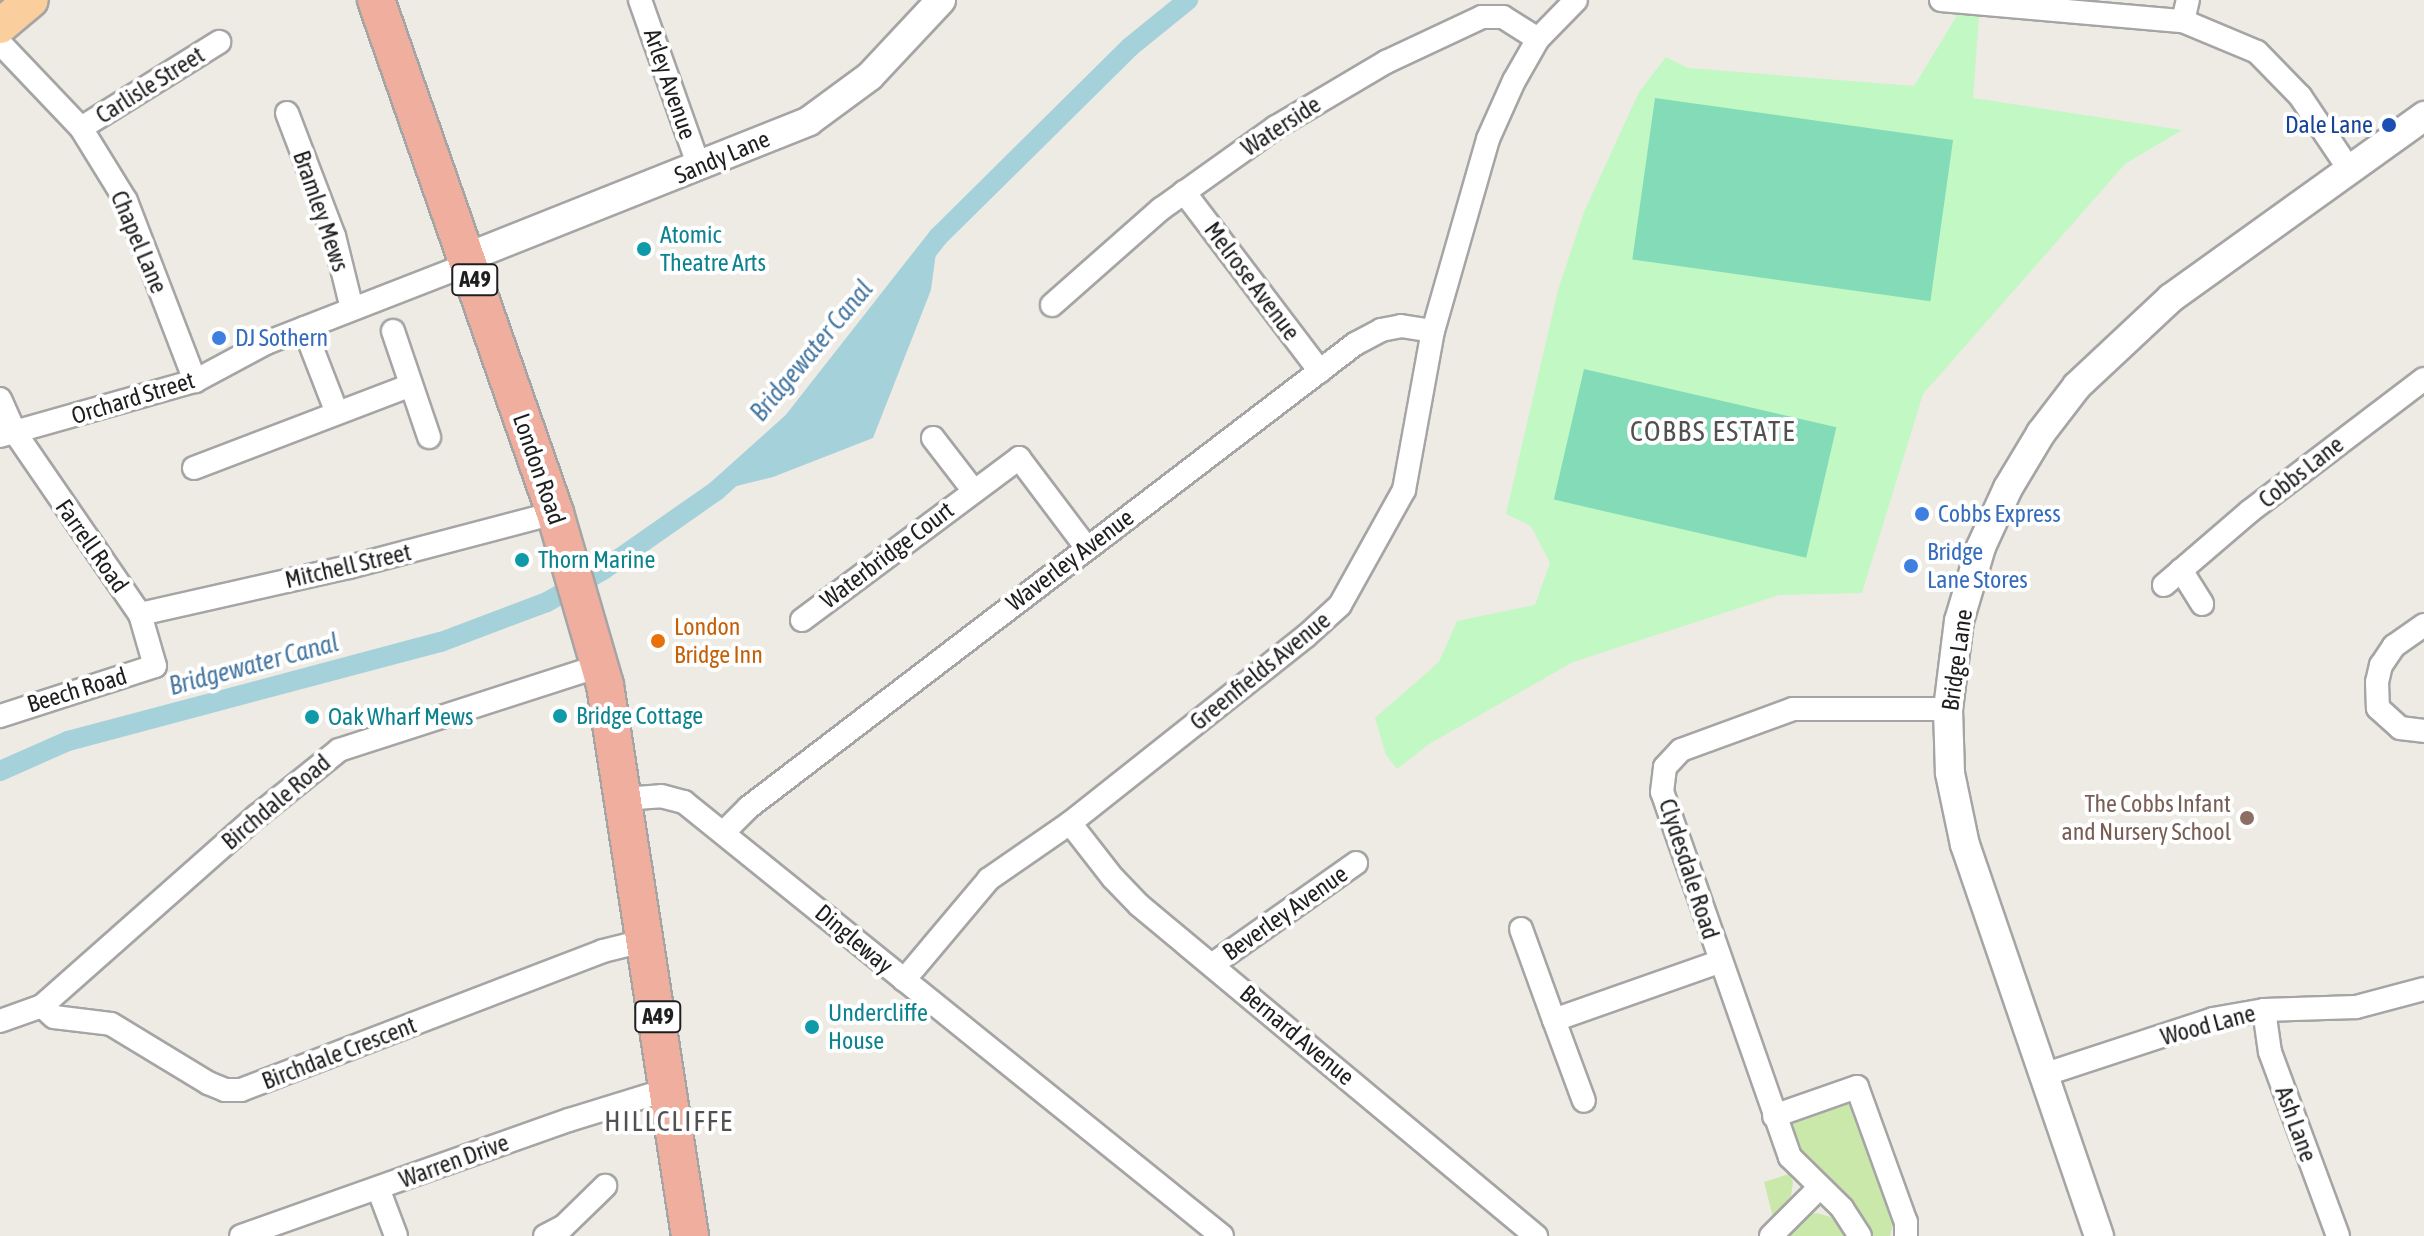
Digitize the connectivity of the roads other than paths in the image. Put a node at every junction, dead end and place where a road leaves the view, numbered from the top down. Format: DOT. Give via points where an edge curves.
graph roads {
  1 [pos="31,0"];
  2 [pos="376,0"];
  3 [pos="640,0"];
  4 [pos="941,0"];
  5 [pos="1576,0"];
  6 [pos="1941,0"];
  7 [pos="2185,11"];
  8 [pos="0,26"];
  9 [pos="1538,39"];
  10 [pos="219,42"];
  11 [pos="0,43"];
  12 [pos="287,113"];
  13 [pos="2424,116"];
  14 [pos="81,128"];
  15 [pos="699,167"];
  16 [pos="2349,169"];
  17 [pos="1184,192"];
  18 [pos="468,260"];
  19 [pos="1052,305"];
  20 [pos="352,309"];
  21 [pos="304,328"];
  22 [pos="393,331"];
  23 [pos="1433,331"];
  24 [pos="1320,371"];
  25 [pos="2424,379"];
  26 [pos="195,381"];
  27 [pos="411,385"];
  28 [pos="0,399"];
  29 [pos="337,413"];
  30 [pos="7,434"];
  31 [pos="429,437"];
  32 [pos="933,438"];
  33 [pos="194,470"];
  34 [pos="973,490"];
  35 [pos="555,513"];
  36 [pos="1086,547"];
  37 [pos="2202,604"];
  38 [pos="140,614"];
  39 [pos="802,620"];
  40 [pos="2424,625"];
  41 [pos="155,666"];
  42 [pos="599,666"];
  43 [pos="1948,709"];
  44 [pos="0,716"];
  45 [pos="2424,731"];
  46 [pos="622,799"];
  47 [pos="1070,823"];
  48 [pos="724,832"];
  49 [pos="1356,863"];
  50 [pos="1521,929"];
  51 [pos="647,940"];
  52 [pos="1719,962"];
  53 [pos="1213,964"];
  54 [pos="904,980"];
  55 [pos="2424,989"];
  56 [pos="42,1006"];
  57 [pos="2264,1010"];
  58 [pos="1554,1020"];
  59 [pos="0,1021"];
  60 [pos="2043,1075"];
  61 [pos="669,1089"];
  62 [pos="1584,1101"];
  63 [pos="1774,1116"];
  64 [pos="605,1186"];
  65 [pos="1820,1187"];
  66 [pos="378,1188"];
  67 [pos="1211,1232"];
  68 [pos="241,1236"];
  69 [pos="396,1236"];
  70 [pos="545,1236"];
  71 [pos="690,1236"];
  72 [pos="1536,1236"];
  73 [pos="1771,1236"];
  74 [pos="1860,1236"];
  75 [pos="1906,1236"];
  76 [pos="2099,1236"];
  77 [pos="2338,1236"];
  1 -- 8 [label="main road"];
  2 -- 18 [label="highway, London Road / A49"];
  3 -- 15 [label="street, Arley Avenue"];
  4 -- 15 [label="street, Sandy Lane" via="870,76 831,108"];
  5 -- 9 [label="street, Greenfields Avenue"];
  6 -- 7 [label="street"];
  7 -- 16 [label="street" via="2257,52 2300,96"];
  9 -- 17 [label="street, Waterside" via="1503,17 1482,17 1451,30 1288,120"];
  9 -- 23 [label="street, Greenfields Avenue" via="1488,139"];
  10 -- 14 [label="street, Carlisle Street"];
  11 -- 14 [label="street, Chapel Lane"];
  12 -- 20 [label="street, Bramley Mews" via="334,236"];
  13 -- 16 [label="street, Bridge Lane"];
  14 -- 26 [label="street, Chapel Lane" via="126,201"];
  15 -- 18 [label="street, Sandy Lane"];
  16 -- 43 [label="street, Bridge Lane" via="2171,298 2077,386 2050,421 2008,488 1981,547 1959,621"];
  17 -- 19 [label="street, Waterside"];
  17 -- 24 [label="street, Melrose Avenue"];
  18 -- 20 [label="street, Orchard Street"];
  18 -- 35 [label="highway, London Road / A49"];
  20 -- 21 [label="street, Orchard Street"];
  21 -- 26 [label="street, Orchard Street"];
  21 -- 29 [label="street"];
  22 -- 27 [label="street"];
  23 -- 24 [label="street, Waverley Avenue" via="1401,326 1381,330"];
  23 -- 47 [label="street, Greenfields Avenue" via="1404,490 1340,605"];
  24 -- 36 [label="street, Waverley Avenue"];
  25 -- 37 [label="street, Cobbs Lane" via="2172,578"];
  26 -- 30 [label="street, Orchard Street"];
  27 -- 29 [label="street"];
  27 -- 31 [label="street"];
  28 -- 30 [label="street, Farrell Road"];
  29 -- 33 [label="street"];
  30 -- 38 [label="street, Farrell Road"];
  32 -- 34 [label="street, Waterbridge Court"];
  34 -- 36 [label="street, Waterbridge Court" via="1019,458"];
  34 -- 39 [label="street, Waterbridge Court"];
  35 -- 38 [label="street, Mitchell Street"];
  35 -- 42 [label="highway, London Road / A49"];
  36 -- 48 [label="street, Waverley Avenue" via="749,807"];
  38 -- 41 [label="street, Farrell Road"];
  40 -- 45 [label="street" via="2394,646 2381,665 2378,708 2400,728"];
  41 -- 44 [label="street, Beech Road"];
  42 -- 46 [label="highway, London Road / A49"];
  42 -- 56 [label="street, Birchdale Road" via="339,750"];
  43 -- 52 [label="street, Clydesdale Road" via="1793,709 1681,750 1665,767 1662,792"];
  43 -- 60 [label="street, Bridge Lane" via="1950,773 1965,845"];
  46 -- 48 [label="street, Dingleway" via="661,796 684,802"];
  46 -- 51 [label="highway, London Road / A49"];
  47 -- 53 [label="street, Bernard Avenue" via="1139,905"];
  47 -- 54 [label="street, Greenfields Avenue" via="989,879"];
  48 -- 54 [label="street, Dingleway"];
  49 -- 53 [label="street, Beverley Avenue"];
  50 -- 58 [label="street"];
  51 -- 56 [label="street, Birchdale Crescent" via="603,951 241,1090 208,1083 111,1024 54,1017"];
  51 -- 61 [label="highway, London Road / A49"];
  52 -- 58 [label="street"];
  52 -- 63 [label="street, Clydesdale Road"];
  53 -- 72 [label="street, Bernard Avenue"];
  54 -- 67 [label="street, Dingleway"];
  55 -- 57 [label="street, Wood Lane" via="2356,1007"];
  56 -- 59 [label="street, Birchdale Road"];
  57 -- 60 [label="street, Wood Lane" via="2213,1019"];
  57 -- 77 [label="street, Ash Lane" via="2270,1052"];
  58 -- 62 [label="street"];
  60 -- 76 [label="street, Bridge Lane"];
  61 -- 66 [label="street, Warren Drive"];
  61 -- 71 [label="highway, London Road / A49"];
  63 -- 65 [label="street, Clydesdale Road" via="1790,1157"];
  63 -- 75 [label="street" via="1857,1087 1906,1222"];
  64 -- 70 [label="street" via="563,1227"];
  65 -- 73 [label="street"];
  65 -- 74 [label="street, Clydesdale Road"];
  66 -- 68 [label="street, Warren Drive"];
  66 -- 69 [label="street"];
}
